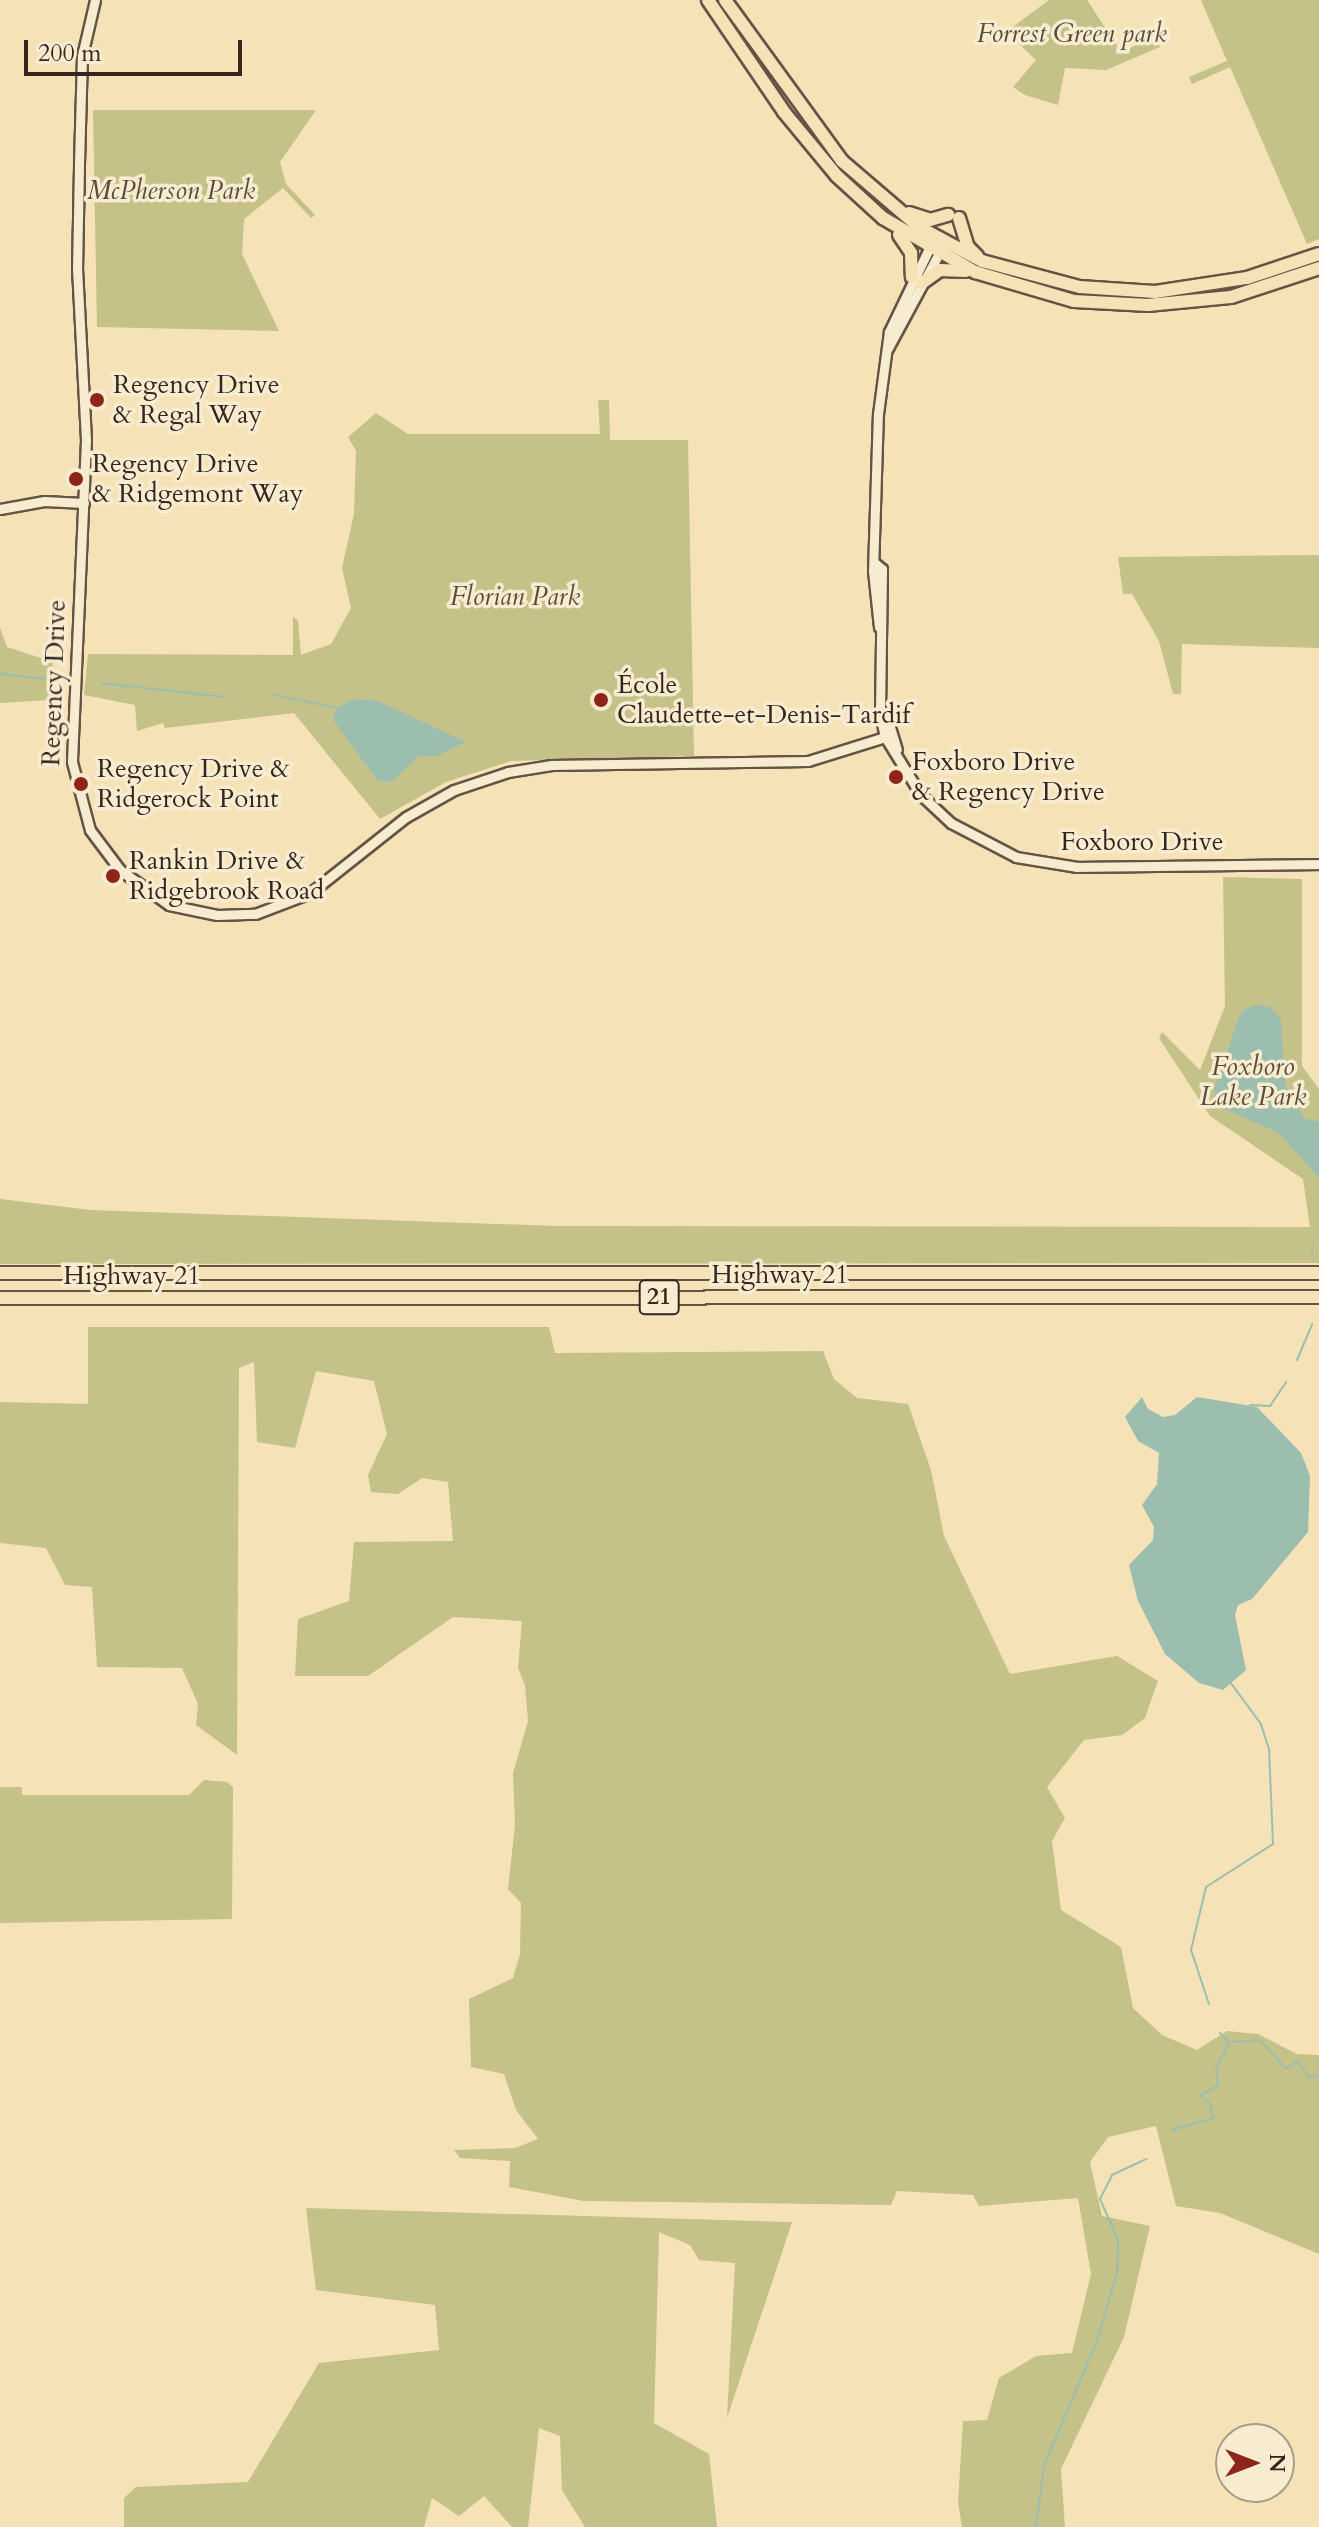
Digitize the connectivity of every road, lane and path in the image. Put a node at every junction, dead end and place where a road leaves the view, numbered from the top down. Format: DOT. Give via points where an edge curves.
graph roads {
  1 [pos="95,0"];
  2 [pos="708,0"];
  3 [pos="725,0"];
  4 [pos="887,203"];
  5 [pos="883,218"];
  6 [pos="936,245"];
  7 [pos="1319,254"];
  8 [pos="979,266"];
  9 [pos="1319,268"];
  10 [pos="917,280"];
  11 [pos="84,503"];
  12 [pos="0,509"];
  13 [pos="880,696"];
  14 [pos="885,737"];
  15 [pos="903,768"];
  16 [pos="1319,864"];
  17 [pos="0,1273"];
  18 [pos="1319,1273"];
  19 [pos="1319,1297"];
  20 [pos="0,1298"];
  1 -- 11 [label="street, Regency Drive" via="82,56 79,166"];
  2 -- 5 [label="main road" via="815,153"];
  3 -- 4 [label="main road" via="826,145"];
  4 -- 6 [label="main road"];
  4 -- 8 [label="main road" via="927,219 954,216"];
  5 -- 6 [label="main road"];
  5 -- 10 [label="main road" via="907,244"];
  6 -- 8 [label="main road"];
  6 -- 10 [label="street, Foxboro Drive"];
  7 -- 8 [label="main road" via="1247,278 1155,292 1080,287"];
  8 -- 9 [label="main road" via="1063,299 1148,305 1231,297"];
  8 -- 10 [label="main road" via="945,269"];
  10 -- 13 [label="street, Foxboro Drive" via="889,332 878,414"];
  11 -- 12 [label="street" via="22,503"];
  11 -- 14 [label="street, Regency Drive" via="73,778 90,830 102,847 140,888 169,905 229,916 283,906 334,876 406,817 454,790 508,772 551,765 808,761"];
  13 -- 14 [label="street, Foxboro Drive"];
  13 -- 15 [label="street, Foxboro Drive"];
  14 -- 15 [label="street, Foxboro Drive"];
  15 -- 16 [label="street, Foxboro Drive" via="951,823 1016,857 1077,867"];
  17 -- 18 [label="main road, Highway 21 / 21"];
  19 -- 20 [label="main road, Highway 21 / 21"];
}
